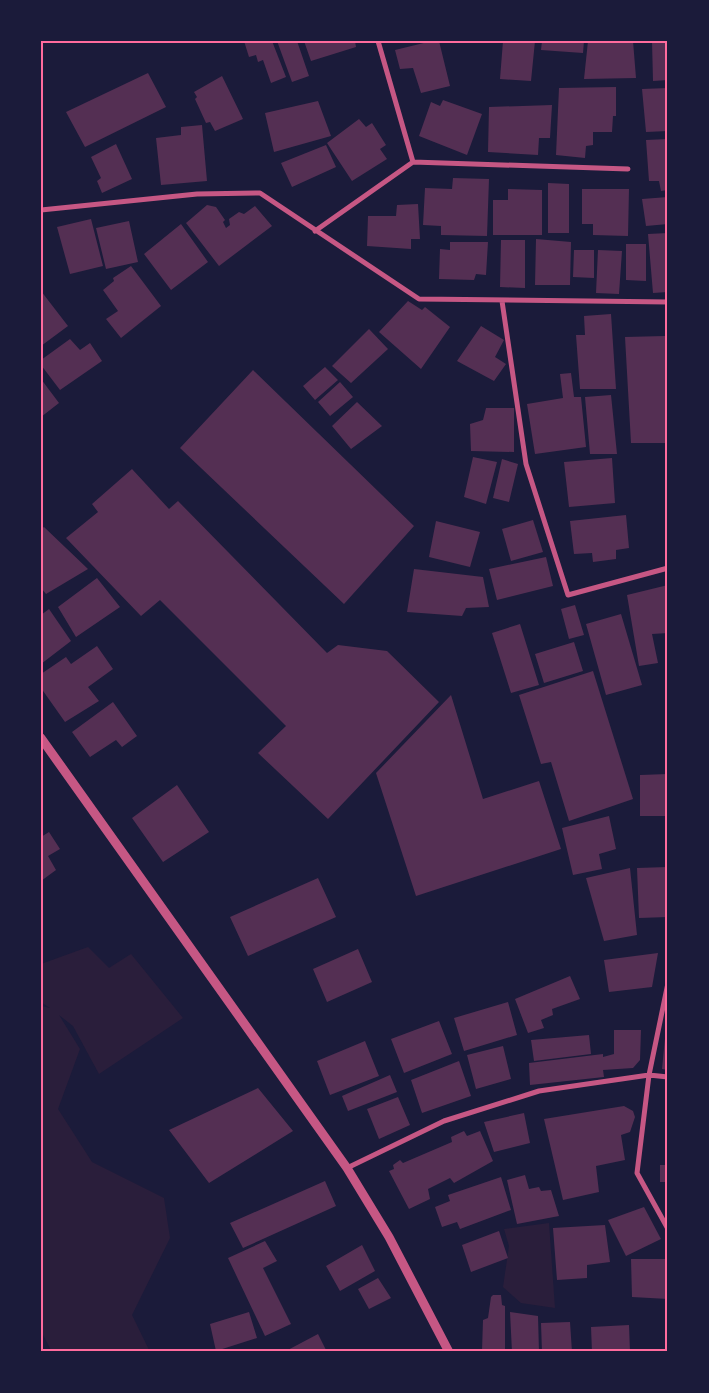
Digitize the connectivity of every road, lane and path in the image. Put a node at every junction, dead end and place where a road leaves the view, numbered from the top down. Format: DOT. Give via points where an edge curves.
graph roads {
  1 [pos="378,41"];
  2 [pos="413,162"];
  3 [pos="628,169"];
  4 [pos="41,210"];
  5 [pos="315,231"];
  6 [pos="502,301"];
  7 [pos="668,302"];
  8 [pos="668,568"];
  9 [pos="41,738"];
  10 [pos="668,982"];
  11 [pos="649,1075"];
  12 [pos="668,1077"];
  13 [pos="347,1168"];
  14 [pos="668,1228"];
  15 [pos="450,1352"];
  1 -- 2 [label="street"];
  2 -- 3 [label="street"];
  2 -- 5 [label="street"];
  4 -- 5 [label="street" via="196,194 260,192"];
  5 -- 6 [label="street" via="419,299"];
  6 -- 7 [label="street"];
  6 -- 8 [label="street" via="526,464 568,594"];
  9 -- 13 [label="street"];
  10 -- 11 [label="street"];
  11 -- 12 [label="street"];
  11 -- 13 [label="street" via="539,1091 444,1120"];
  11 -- 14 [label="street" via="637,1173"];
  13 -- 15 [label="street" via="390,1238"];
}
